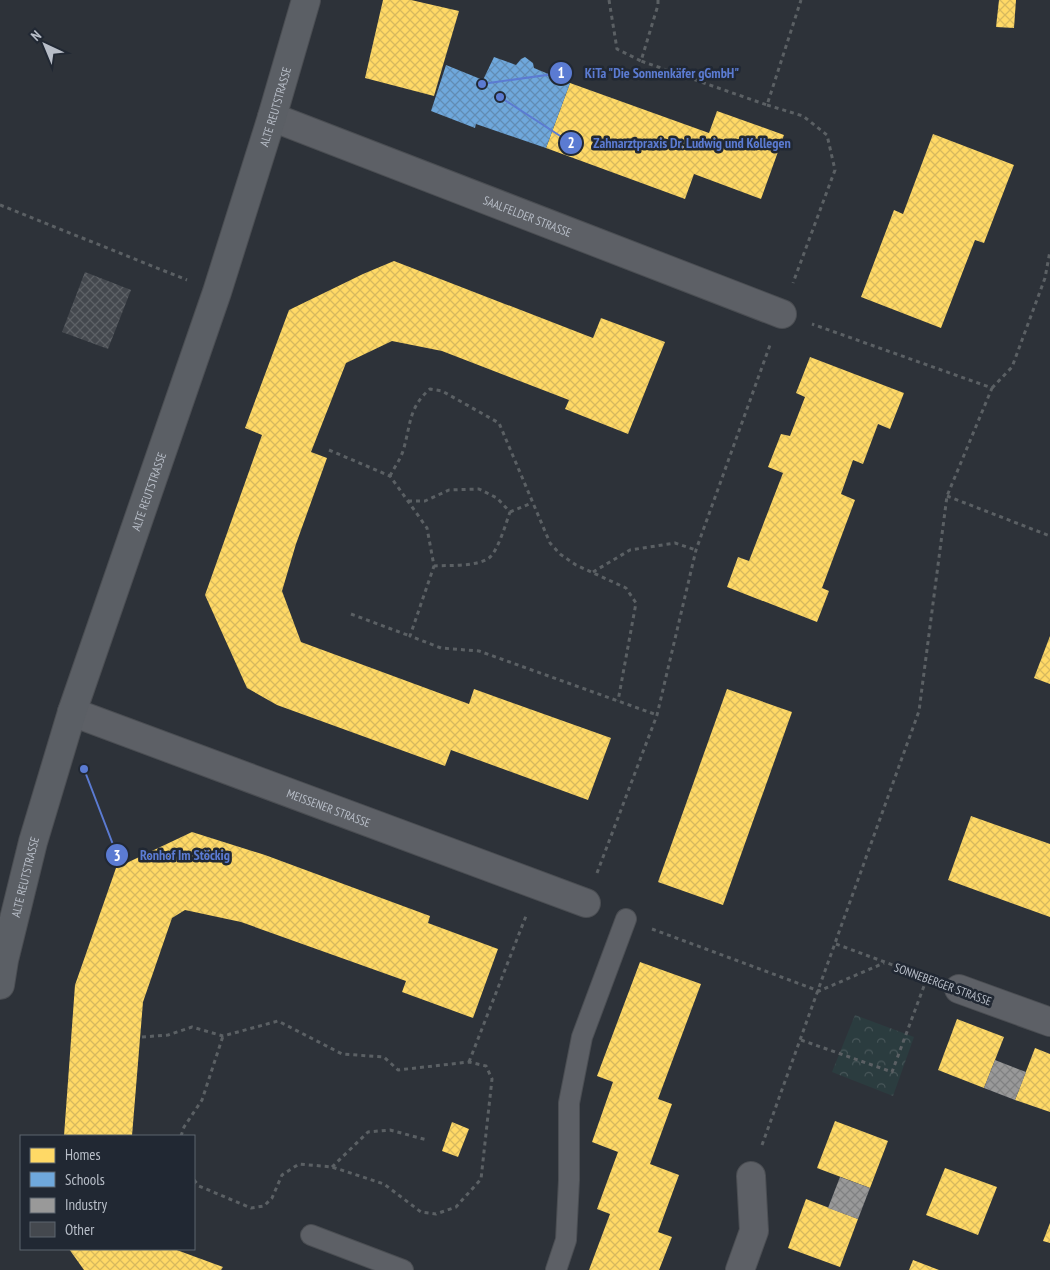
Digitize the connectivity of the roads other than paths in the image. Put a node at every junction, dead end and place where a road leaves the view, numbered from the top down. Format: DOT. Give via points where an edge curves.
graph roads {
  1 [pos="306,0"];
  2 [pos="272,117"];
  3 [pos="782,314"];
  4 [pos="72,712"];
  5 [pos="586,903"];
  6 [pos="626,919"];
  7 [pos="0,985"];
  8 [pos="960,989"];
  9 [pos="1050,1022"];
  10 [pos="751,1176"];
  11 [pos="311,1235"];
  12 [pos="403,1270"];
  13 [pos="556,1270"];
  14 [pos="740,1270"];
  1 -- 2 [label="main road, ALTE REUTSTRASSE"];
  2 -- 3 [label="street, SAALFELDER STRASSE"];
  2 -- 4 [label="main road, ALTE REUTSTRASSE" via="217,292"];
  4 -- 5 [label="street, MEISSENER STRASSE"];
  4 -- 7 [label="main road, ALTE REUTSTRASSE" via="33,842"];
  6 -- 13 [label="lane" via="582,1037 570,1103 566,1240"];
  8 -- 9 [label="street, SONNEBERGER STRASSE"];
  10 -- 14 [label="street" via="754,1231"];
  11 -- 12 [label="lane"];
}
